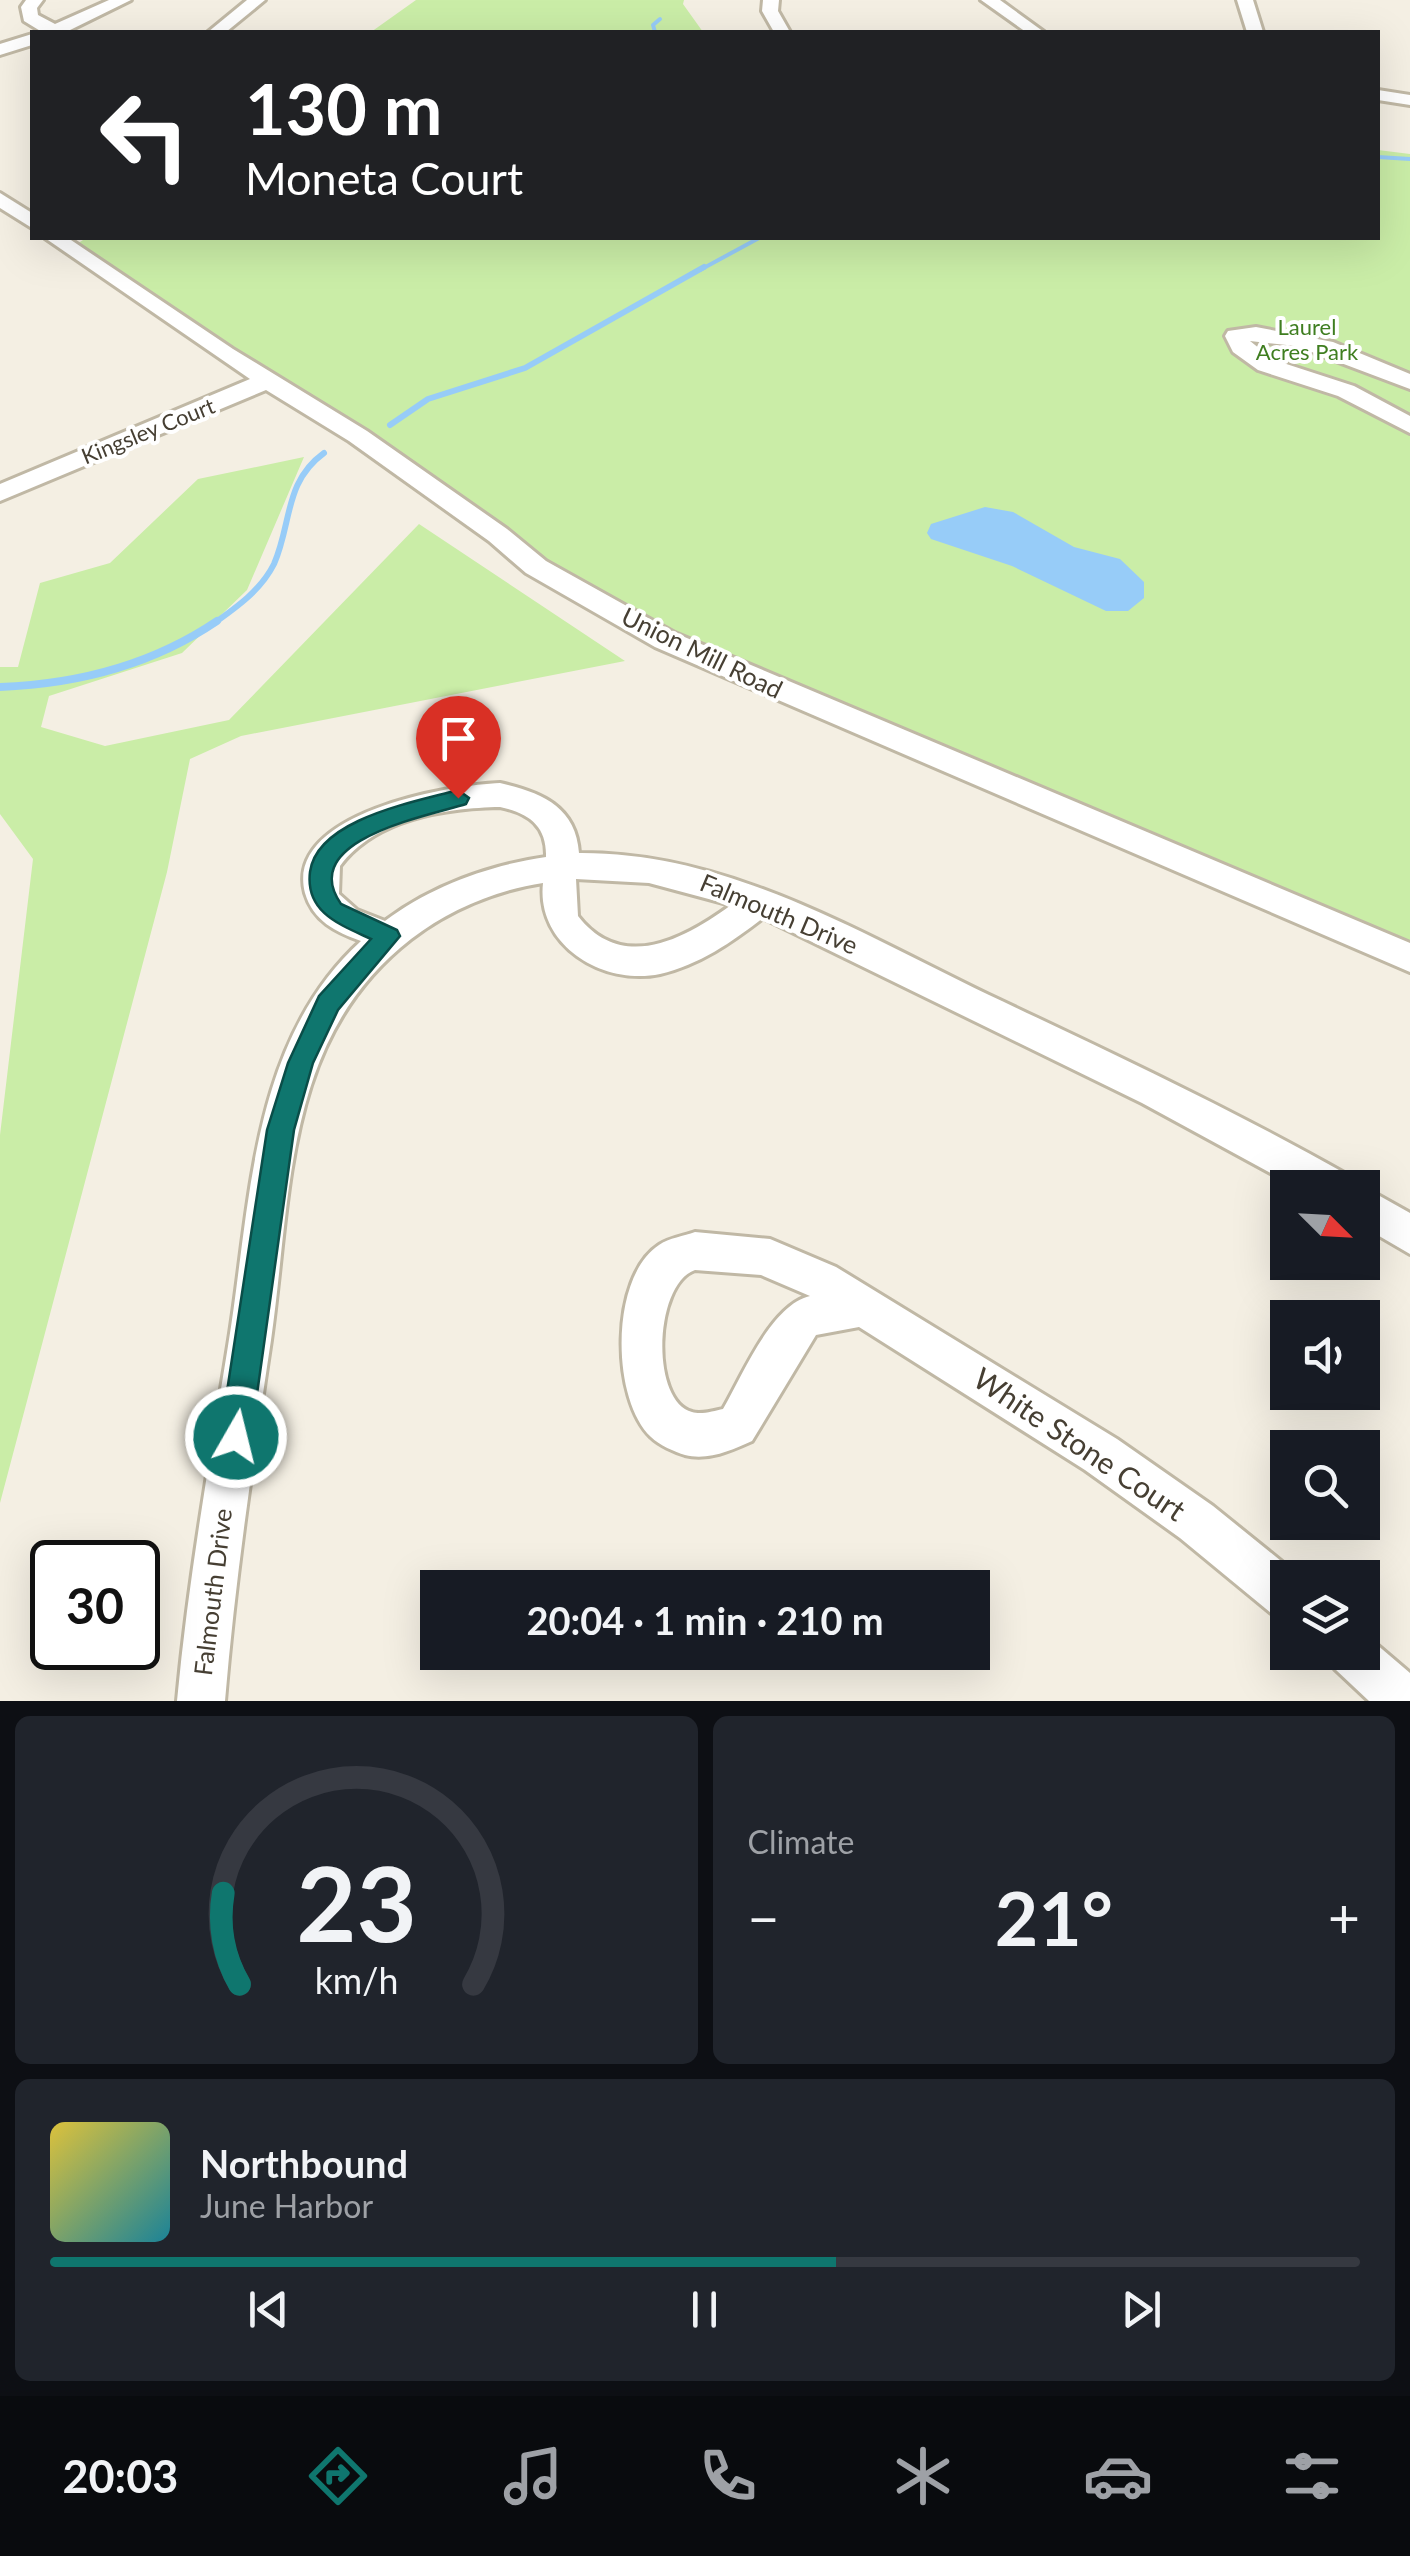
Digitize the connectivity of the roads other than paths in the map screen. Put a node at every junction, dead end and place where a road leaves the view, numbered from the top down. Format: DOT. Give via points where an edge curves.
graph roads {
  1 [pos="35,0"];
  2 [pos="123,0"];
  3 [pos="150,0"];
  4 [pos="257,0"];
  5 [pos="771,0"];
  6 [pos="989,0"];
  7 [pos="1245,0"];
  8 [pos="51,30"];
  9 [pos="58,30"];
  10 [pos="83,30"];
  11 [pos="219,30"];
  12 [pos="781,30"];
  13 [pos="1033,30"];
  14 [pos="1253,30"];
  15 [pos="30,40"];
  16 [pos="0,50"];
  17 [pos="30,50"];
  18 [pos="0,60"];
  19 [pos="1380,94"];
  20 [pos="1410,100"];
  21 [pos="4,206"];
  22 [pos="30,221"];
  23 [pos="58,240"];
  24 [pos="268,380"];
  25 [pos="1410,382"];
  26 [pos="1410,426"];
  27 [pos="27,481"];
  28 [pos="0,493"];
  29 [pos="0,502"];
  30 [pos="561,866"];
  31 [pos="760,901"];
  32 [pos="388,936"];
  33 [pos="1410,958"];
  34 [pos="1302,1170"];
  35 [pos="1380,1216"];
  36 [pos="1410,1235"];
  37 [pos="862,1306"];
  38 [pos="1270,1582"];
  39 [pos="1371,1670"];
  40 [pos="202,1701"];
  41 [pos="1404,1701"];
  1 -- 8 [label="street" via="30,17"];
  2 -- 9 [label="street"];
  3 -- 10 [label="street"];
  4 -- 11 [label="street"];
  5 -- 12 [label="street"];
  6 -- 13 [label="street"];
  7 -- 14 [label="street"];
  15 -- 16 [label="street"];
  17 -- 18 [label="street"];
  19 -- 20 [label="street"];
  21 -- 22 [label="street"];
  23 -- 24 [label="street, Union Mill Road"];
  24 -- 27 [label="street, Kingsley Court"];
  24 -- 33 [label="street, Union Mill Road" via="370,445 536,567 665,640"];
  25 -- 26 [label="street" via="1278,335 1236,336 1246,354 1271,367 1344,390"];
  27 -- 28 [label="street, Kingsley Court"];
  27 -- 29 [label="street, Kingsley Court"];
  30 -- 31 [label="street, Falmouth Drive" via="646,867"];
  30 -- 31 [label="street" via="557,888 567,928 590,948 621,960 689,952"];
  30 -- 32 [label="street, Falmouth Drive" via="485,882"];
  30 -- 32 [label="street" via="561,838 546,812 508,795 458,798 378,820 336,846 322,862 320,881 333,911"];
  31 -- 34 [label="street, Falmouth Drive" via="1188,1107"];
  32 -- 40 [label="street, Falmouth Drive" via="348,977 312,1032 280,1130 225,1488"];
  35 -- 36 [label="street"];
  37 -- 37 [label="street, White Stone Court" via="773,1259 689,1250 660,1268 646,1293 648,1387 657,1414 682,1433 709,1435 736,1426 804,1317"];
  37 -- 38 [label="street, White Stone Court" via="1122,1468"];
  39 -- 41 [label="street"];
}
